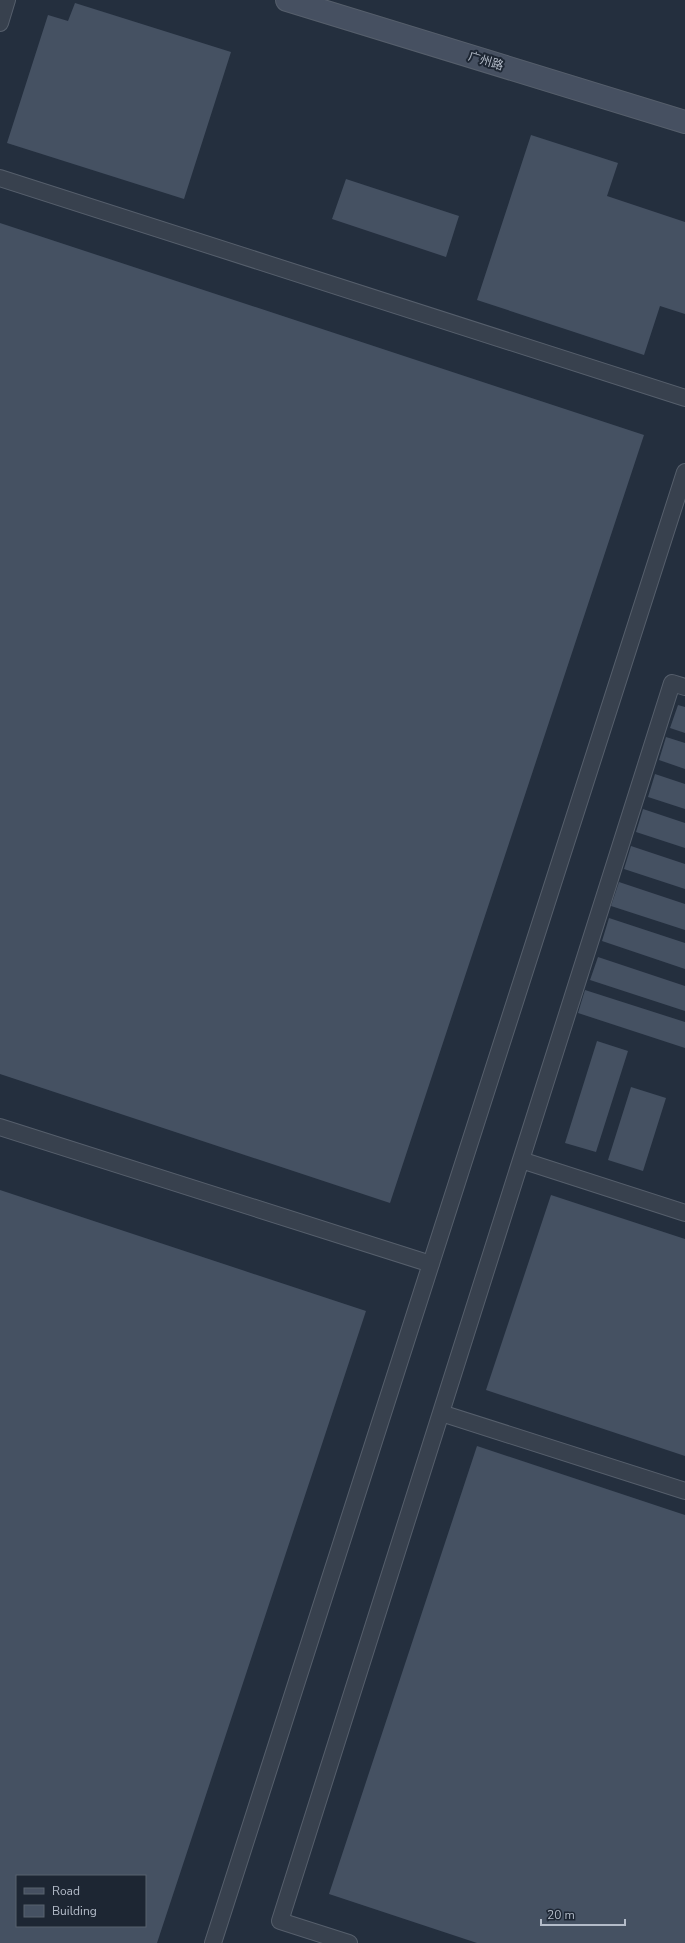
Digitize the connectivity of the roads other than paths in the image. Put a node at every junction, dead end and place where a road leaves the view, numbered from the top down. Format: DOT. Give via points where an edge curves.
graph roads {
  1 [pos="8,0"];
  2 [pos="286,0"];
  3 [pos="0,23"];
  4 [pos="685,122"];
  5 [pos="0,178"];
  6 [pos="685,398"];
  7 [pos="685,472"];
  8 [pos="685,687"];
  9 [pos="0,1127"];
  10 [pos="521,1160"];
  11 [pos="685,1213"];
  12 [pos="431,1264"];
  13 [pos="441,1412"];
  14 [pos="685,1491"];
  15 [pos="213,1943"];
  16 [pos="349,1943"];
  1 -- 3 [label="lane"];
  2 -- 4 [label="main road, 广州路"];
  5 -- 6 [label="lane"];
  7 -- 12 [label="lane"];
  8 -- 10 [label="lane" via="672,683"];
  9 -- 12 [label="lane"];
  10 -- 11 [label="lane"];
  10 -- 13 [label="lane"];
  12 -- 15 [label="lane"];
  13 -- 14 [label="lane"];
  13 -- 16 [label="lane" via="280,1921"];
}
